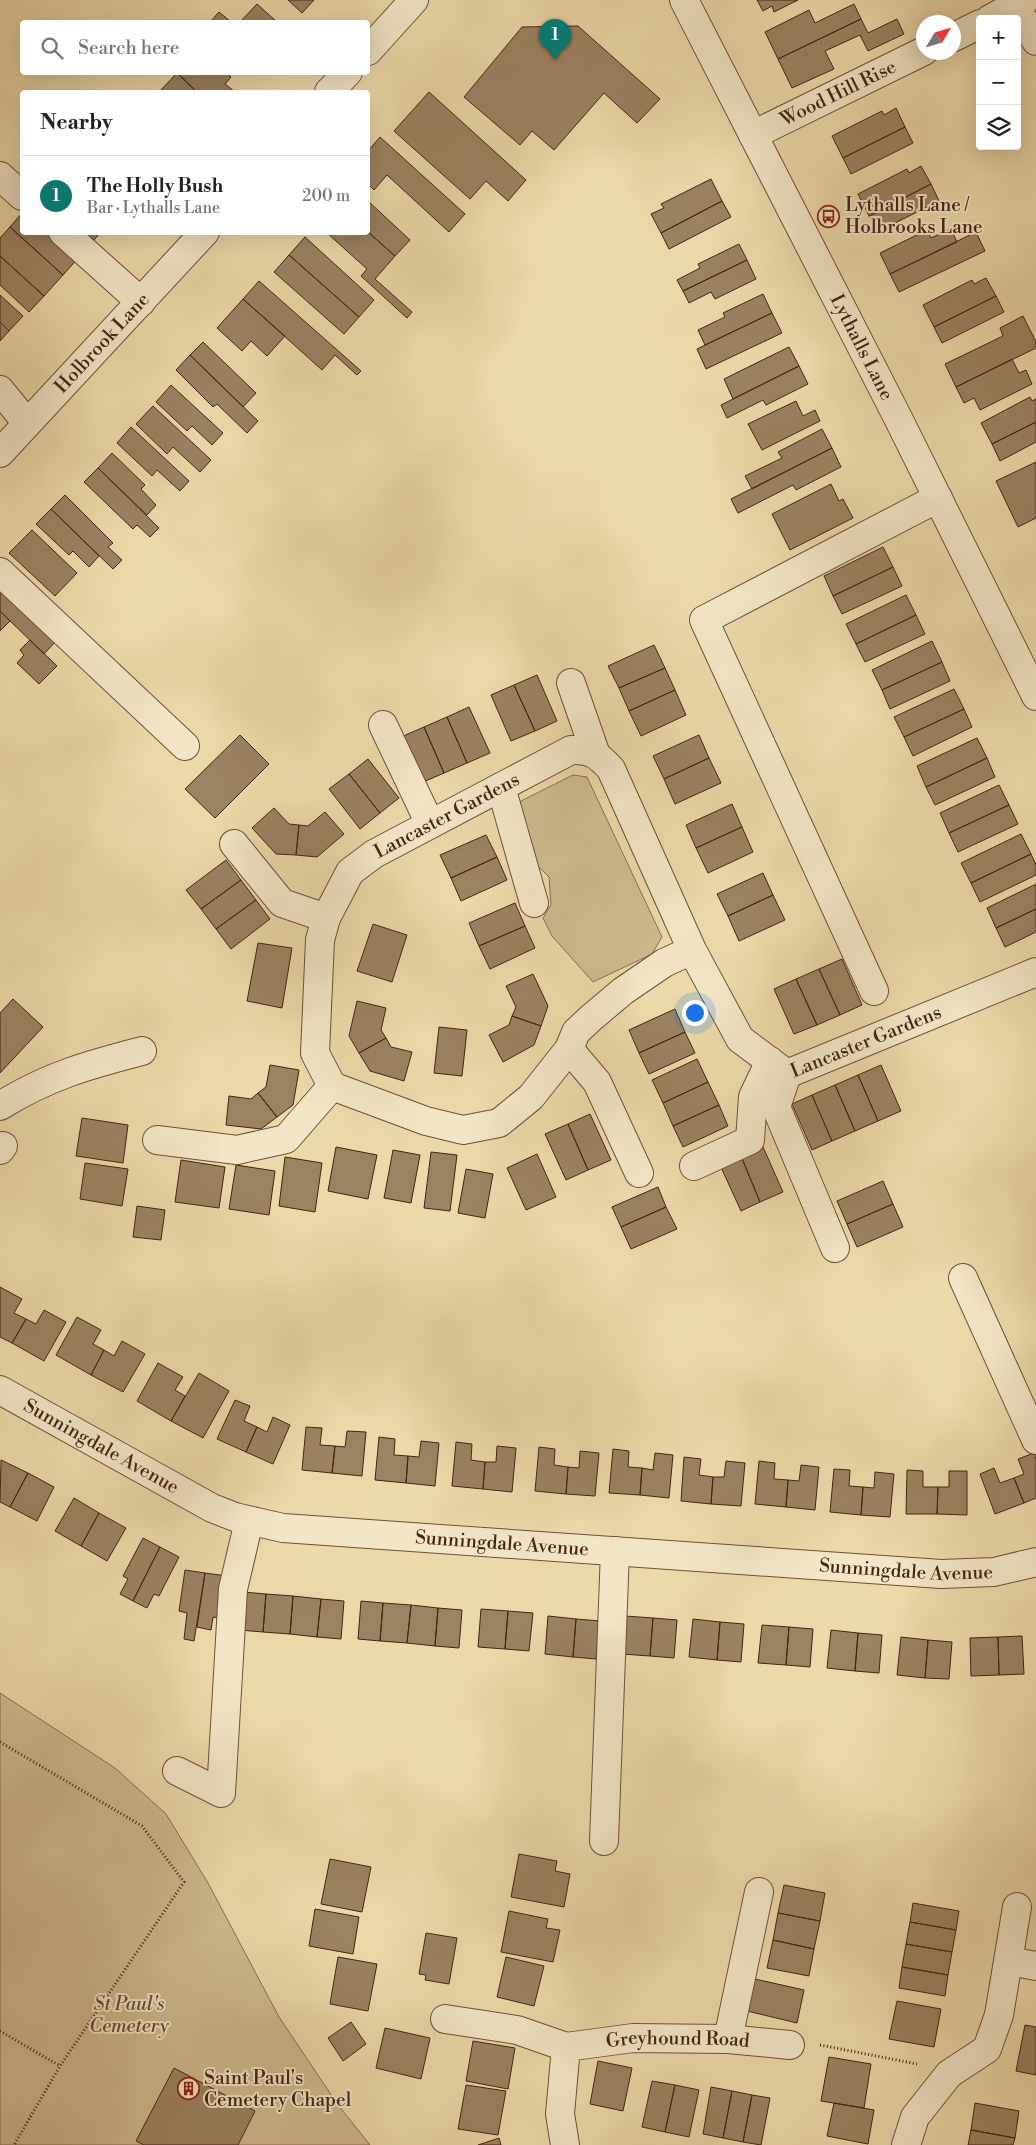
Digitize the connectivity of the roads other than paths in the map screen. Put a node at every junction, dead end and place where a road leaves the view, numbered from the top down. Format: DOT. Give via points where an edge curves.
graph roads {
  1 [pos="414,0"];
  2 [pos="684,0"];
  3 [pos="1020,3"];
  4 [pos="998,15"];
  5 [pos="976,26"];
  6 [pos="961,33"];
  7 [pos="1036,41"];
  8 [pos="370,49"];
  9 [pos="916,55"];
  10 [pos="345,75"];
  11 [pos="331,90"];
  12 [pos="753,135"];
  13 [pos="0,176"];
  14 [pos="20,194"];
  15 [pos="66,235"];
  16 [pos="202,235"];
  17 [pos="141,302"];
  18 [pos="0,390"];
  19 [pos="28,423"];
  20 [pos="0,453"];
  21 [pos="938,498"];
  22 [pos="0,572"];
  23 [pos="571,684"];
  24 [pos="1034,689"];
  25 [pos="383,725"];
  26 [pos="185,746"];
  27 [pos="595,752"];
  28 [pos="501,787"];
  29 [pos="430,824"];
  30 [pos="234,844"];
  31 [pos="534,903"];
  32 [pos="326,918"];
  33 [pos="692,950"];
  34 [pos="1036,972"];
  35 [pos="874,991"];
  36 [pos="568,1049"];
  37 [pos="142,1051"];
  38 [pos="779,1067"];
  39 [pos="332,1086"];
  40 [pos="0,1106"];
  41 [pos="157,1140"];
  42 [pos="694,1166"];
  43 [pos="639,1173"];
  44 [pos="835,1248"];
  45 [pos="963,1278"];
  46 [pos="0,1390"];
  47 [pos="1036,1440"];
  48 [pos="248,1521"];
  49 [pos="615,1551"];
  50 [pos="1036,1562"];
  51 [pos="177,1771"];
  52 [pos="604,1842"];
  53 [pos="759,1892"];
  54 [pos="1017,1907"];
  55 [pos="1009,1961"];
  56 [pos="1036,1966"];
  57 [pos="445,2019"];
  58 [pos="728,2039"];
  59 [pos="790,2045"];
  60 [pos="566,2046"];
  61 [pos="565,2145"];
  62 [pos="906,2145"];
  1 -- 8 [label="street"];
  2 -- 12 [label="street, Lythalls Lane"];
  3 -- 4 [label="street"];
  3 -- 7 [label="street"];
  5 -- 6 [label="street"];
  9 -- 12 [label="street, Wood Hill Rise"];
  10 -- 11 [label="street"];
  12 -- 21 [label="street, Lythalls Lane"];
  13 -- 14 [label="street"];
  15 -- 17 [label="street"];
  16 -- 17 [label="street, Holbrook Lane"];
  17 -- 19 [label="street, Holbrook Lane"];
  18 -- 19 [label="street"];
  19 -- 20 [label="street, Holbrook Lane"];
  21 -- 24 [label="street, Lythalls Lane"];
  21 -- 35 [label="street" via="704,620"];
  22 -- 26 [label="street"];
  23 -- 27 [label="street, Lancaster Gardens"];
  25 -- 29 [label="street"];
  27 -- 28 [label="street, Lancaster Gardens" via="571,750"];
  27 -- 33 [label="street, Lancaster Gardens" via="611,769"];
  28 -- 29 [label="street, Lancaster Gardens"];
  28 -- 31 [label="street"];
  29 -- 32 [label="street, Lancaster Gardens" via="374,854 350,872"];
  30 -- 32 [label="street" via="282,903"];
  32 -- 39 [label="street, Lancaster Gardens" via="320,940 315,1053"];
  33 -- 36 [label="street" via="664,963 623,990 576,1032"];
  33 -- 38 [label="street, Lancaster Gardens" via="740,1039"];
  34 -- 38 [label="street, Lancaster Gardens"];
  36 -- 39 [label="street" via="531,1096 499,1123 464,1130 426,1121"];
  36 -- 43 [label="street" via="597,1082"];
  37 -- 40 [label="street" via="83,1066 32,1086"];
  38 -- 42 [label="street" via="753,1097 750,1140"];
  38 -- 44 [label="street" via="776,1107"];
  39 -- 41 [label="street" via="286,1139 236,1150"];
  45 -- 47 [label="street"];
  46 -- 48 [label="street, Sunningdale Avenue" via="212,1508"];
  48 -- 49 [label="street, Sunningdale Avenue" via="306,1531"];
  48 -- 51 [label="street" via="232,1589 221,1792"];
  49 -- 50 [label="street, Sunningdale Avenue" via="941,1574 994,1572"];
  49 -- 52 [label="street"];
  53 -- 58 [label="street"];
  54 -- 55 [label="street"];
  55 -- 56 [label="street"];
  55 -- 62 [label="street" via="999,2015 987,2049 949,2074 915,2117"];
  57 -- 60 [label="street, Greyhound Road" via="517,2030"];
  58 -- 59 [label="street, Greyhound Road"];
  58 -- 60 [label="street, Greyhound Road" via="633,2038"];
  60 -- 61 [label="street" via="560,2114"];
}
